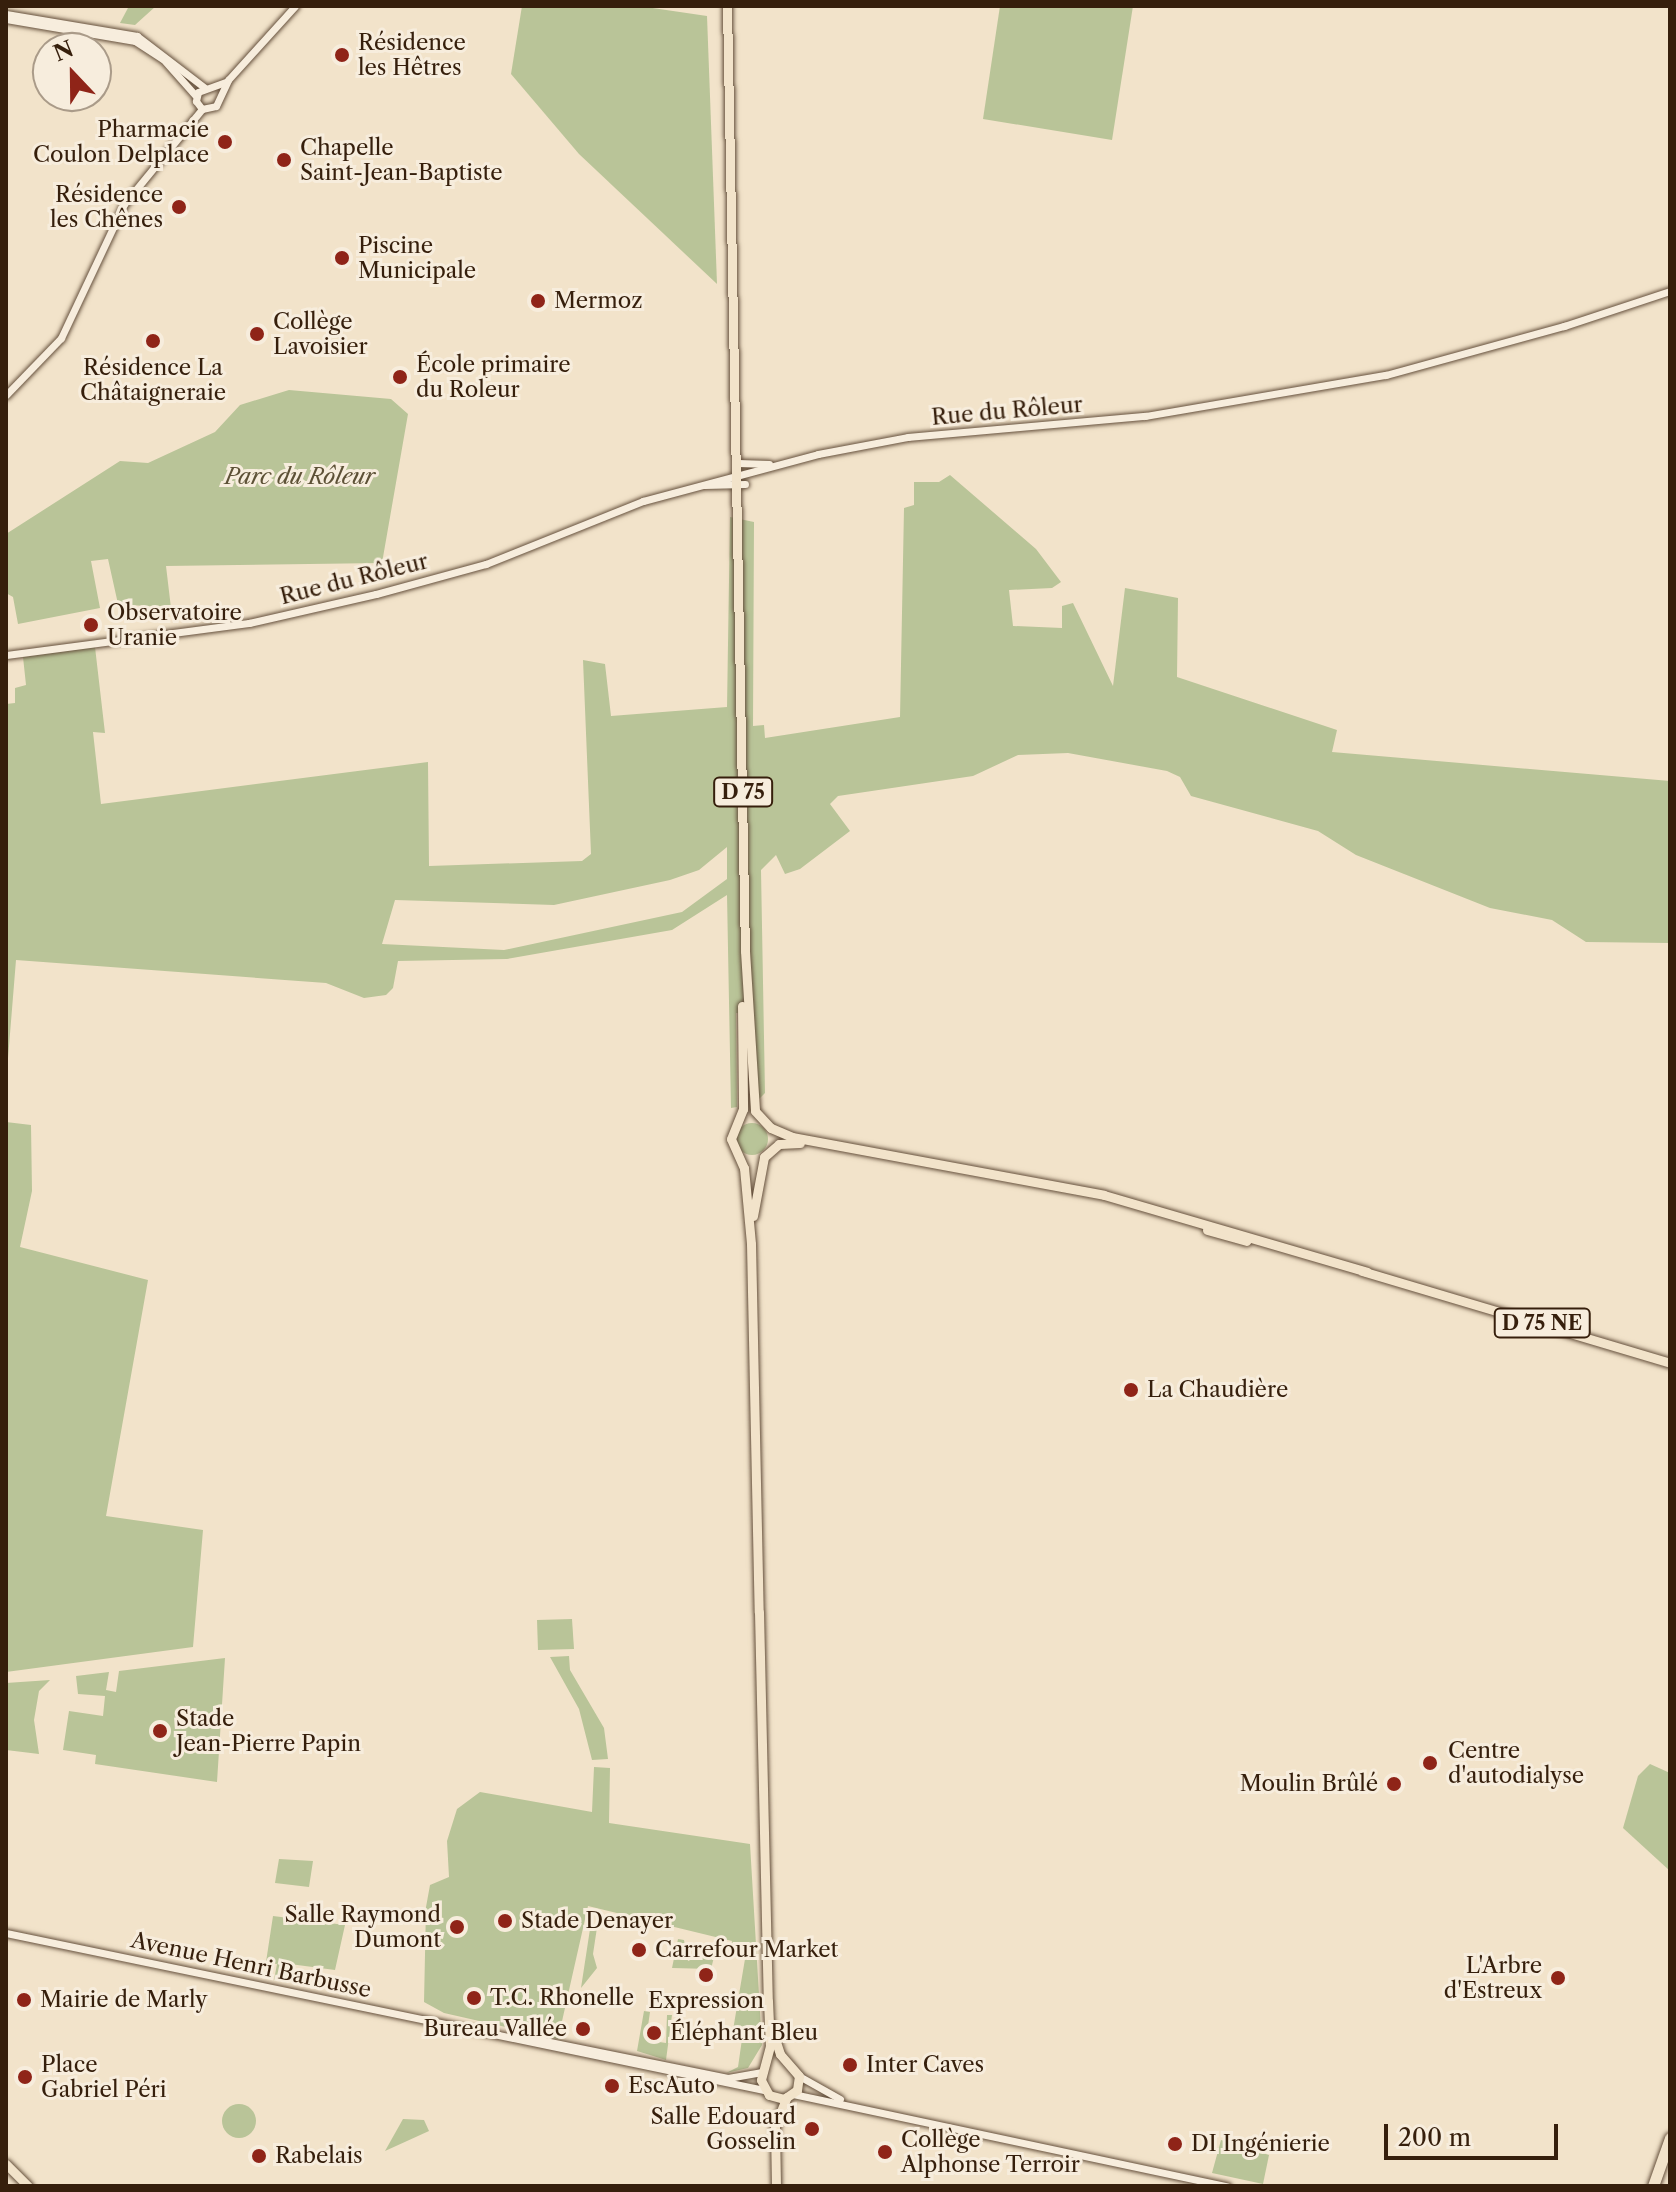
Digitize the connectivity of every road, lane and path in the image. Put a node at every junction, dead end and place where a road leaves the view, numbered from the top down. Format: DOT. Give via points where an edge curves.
graph roads {
  1 [pos="295,6"];
  2 [pos="729,6"];
  3 [pos="6,17"];
  4 [pos="228,80"];
  5 [pos="207,88"];
  6 [pos="196,96"];
  7 [pos="218,97"];
  8 [pos="202,109"];
  9 [pos="1670,291"];
  10 [pos="6,395"];
  11 [pos="742,474"];
  12 [pos="6,655"];
  13 [pos="745,951"];
  14 [pos="738,1123"];
  15 [pos="767,1124"];
  16 [pos="835,1146"];
  17 [pos="772,1148"];
  18 [pos="739,1156"];
  19 [pos="764,1157"];
  20 [pos="751,1244"];
  21 [pos="1670,1363"];
  22 [pos="6,1933"];
  23 [pos="770,2024"];
  24 [pos="488,2033"];
  25 [pos="787,2062"];
  26 [pos="766,2068"];
  27 [pos="799,2076"];
  28 [pos="766,2092"];
  29 [pos="790,2096"];
  30 [pos="962,2131"];
  31 [pos="1670,2138"];
  32 [pos="9,2167"];
  33 [pos="20,2186"];
  34 [pos="28,2186"];
  35 [pos="774,2186"];
  36 [pos="1227,2186"];
  37 [pos="1653,2186"];
  1 -- 4 [label="street"];
  2 -- 11 [label="main road, D 75"];
  3 -- 5 [label="street" via="141,38"];
  3 -- 6 [label="street" via="137,42 163,59"];
  4 -- 5 [label="street"];
  4 -- 7 [label="street"];
  5 -- 6 [label="street"];
  5 -- 7 [label="street"];
  6 -- 8 [label="street"];
  7 -- 8 [label="street" via="213,109"];
  8 -- 10 [label="street" via="124,204 65,332"];
  9 -- 11 [label="street, Rue du Rôleur" via="1405,371 1116,420 898,438"];
  11 -- 12 [label="street, Rue du Rôleur" via="599,516 492,562 376,594 249,623"];
  11 -- 13 [label="main road, D 75"];
  13 -- 14 [label="main road, D 75" via="744,1106"];
  13 -- 15 [label="main road, D 75" via="749,1082 754,1108"];
  14 -- 15 [label="main road"];
  14 -- 18 [label="main road" via="731,1141"];
  15 -- 16 [label="main road, D 75 NE"];
  15 -- 17 [label="main road"];
  16 -- 17 [label="main road, D 75 NE" via="791,1143"];
  16 -- 21 [label="main road, D 75 NE" via="1077,1191"];
  17 -- 19 [label="main road"];
  18 -- 19 [label="main road"];
  18 -- 20 [label="main road"];
  19 -- 20 [label="main road"];
  20 -- 23 [label="main road"];
  22 -- 24 [label="street, Avenue Henri Barbusse"];
  23 -- 25 [label="main road"];
  23 -- 26 [label="main road"];
  24 -- 26 [label="street, Avenue Henri Barbusse" via="732,2079"];
  24 -- 28 [label="street, Avenue Henri Barbusse"];
  25 -- 26 [label="main road"];
  25 -- 27 [label="main road"];
  26 -- 28 [label="main road"];
  27 -- 29 [label="main road"];
  27 -- 30 [label="street" via="815,2090 858,2106"];
  28 -- 29 [label="main road"];
  28 -- 35 [label="main road"];
  29 -- 30 [label="street"];
  29 -- 35 [label="main road" via="776,2122"];
  30 -- 36 [label="street"];
  31 -- 37 [label="highway"];
  32 -- 33 [label="main road"];
  32 -- 34 [label="main road"];
}
